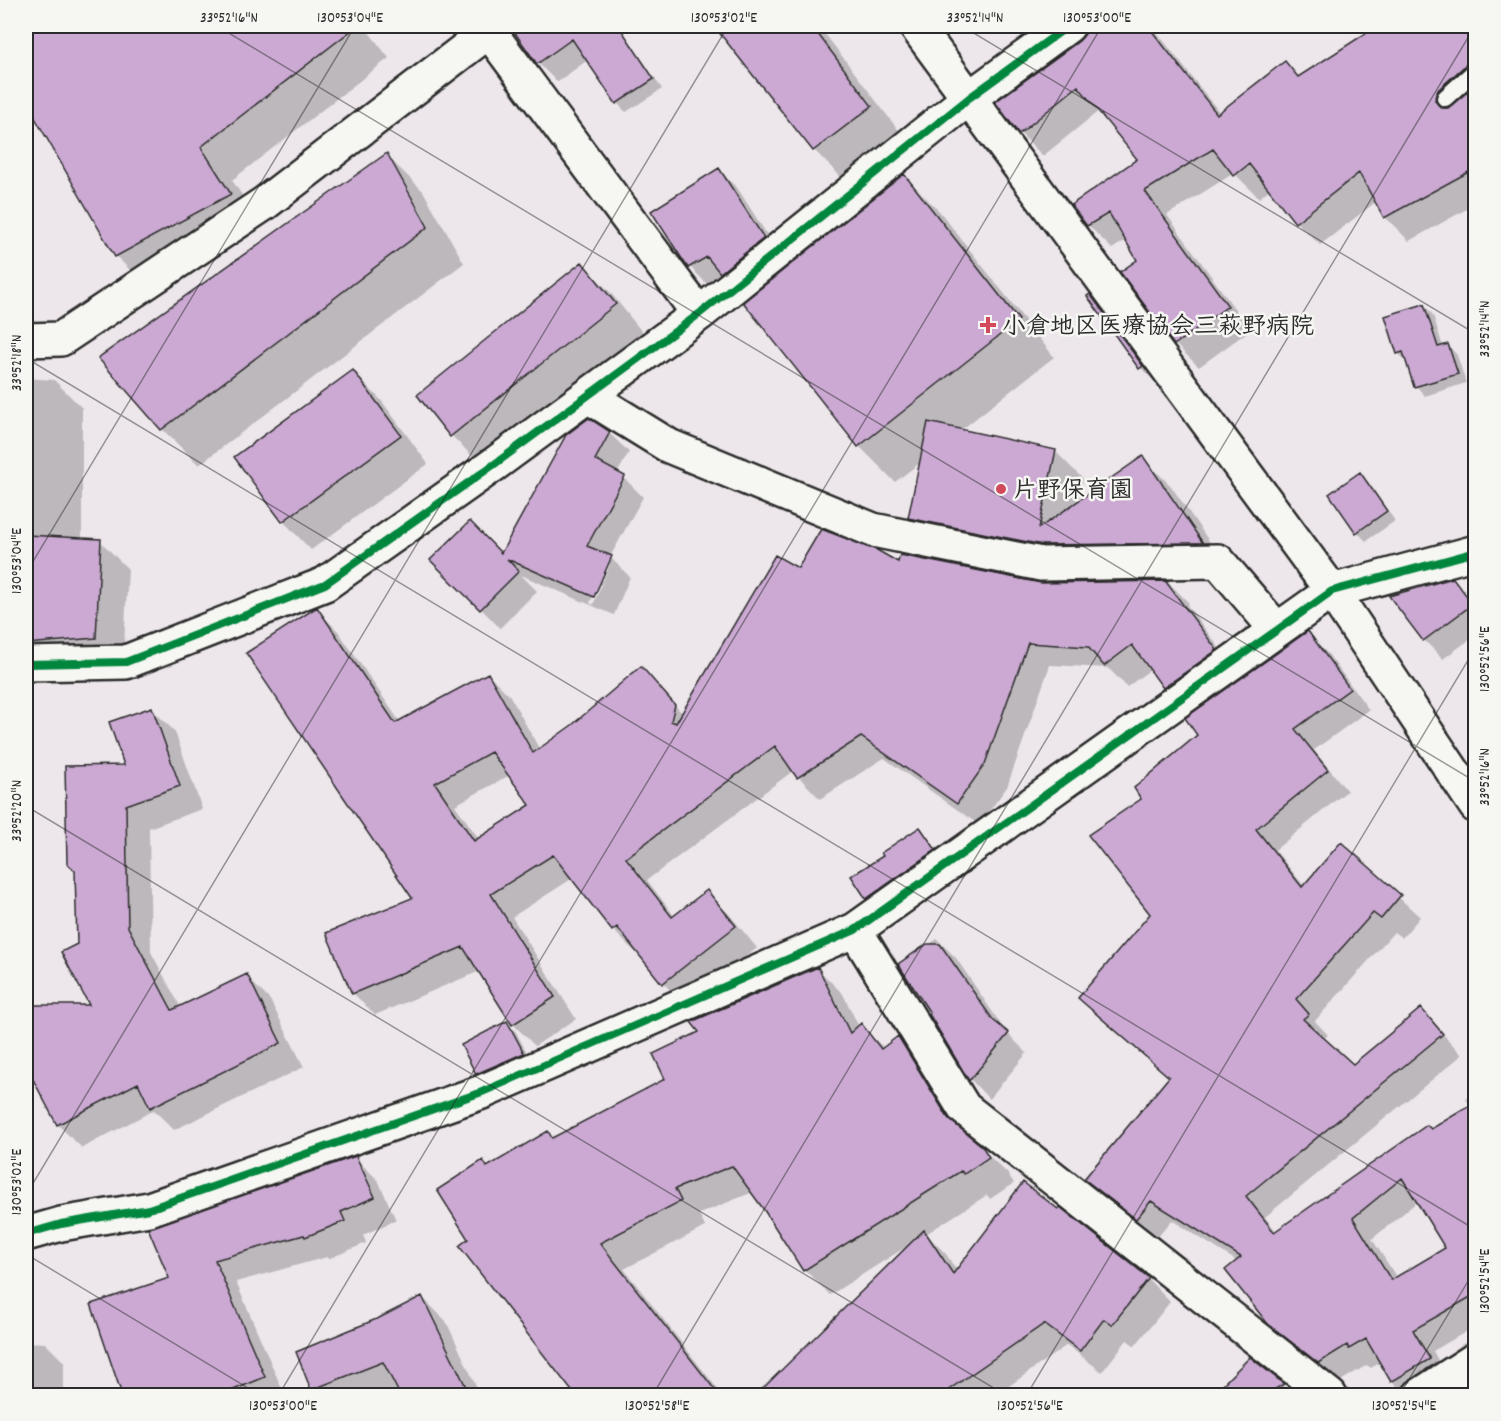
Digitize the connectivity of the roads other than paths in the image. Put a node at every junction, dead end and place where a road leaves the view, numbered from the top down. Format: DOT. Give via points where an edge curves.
graph roads {
  1 [pos="916,26"];
  2 [pos="1068,26"];
  3 [pos="487,28"];
  4 [pos="1476,70"];
  5 [pos="969,98"];
  6 [pos="1445,98"];
  7 [pos="699,314"];
  8 [pos="26,340"];
  9 [pos="588,396"];
  10 [pos="1476,552"];
  11 [pos="1332,591"];
  12 [pos="1277,630"];
  13 [pos="26,664"];
  14 [pos="1476,806"];
  15 [pos="855,930"];
  16 [pos="26,1234"];
  17 [pos="1476,1359"];
  18 [pos="1330,1395"];
  19 [pos="1419,1395"];
  1 -- 5 [label="street"];
  2 -- 5 [label="street"];
  3 -- 7 [label="street"];
  3 -- 8 [label="street" via="265,203 61,339"];
  4 -- 6 [label="lane"];
  5 -- 7 [label="street"];
  5 -- 11 [label="street"];
  7 -- 9 [label="street"];
  9 -- 12 [label="street" via="669,446 873,530 1041,564 1218,561"];
  9 -- 13 [label="street" via="324,584 126,662"];
  10 -- 11 [label="street"];
  11 -- 12 [label="street"];
  11 -- 14 [label="street"];
  12 -- 15 [label="street"];
  15 -- 16 [label="street" via="482,1092 149,1209"];
  15 -- 18 [label="street" via="964,1108"];
  17 -- 19 [label="street"];
}
